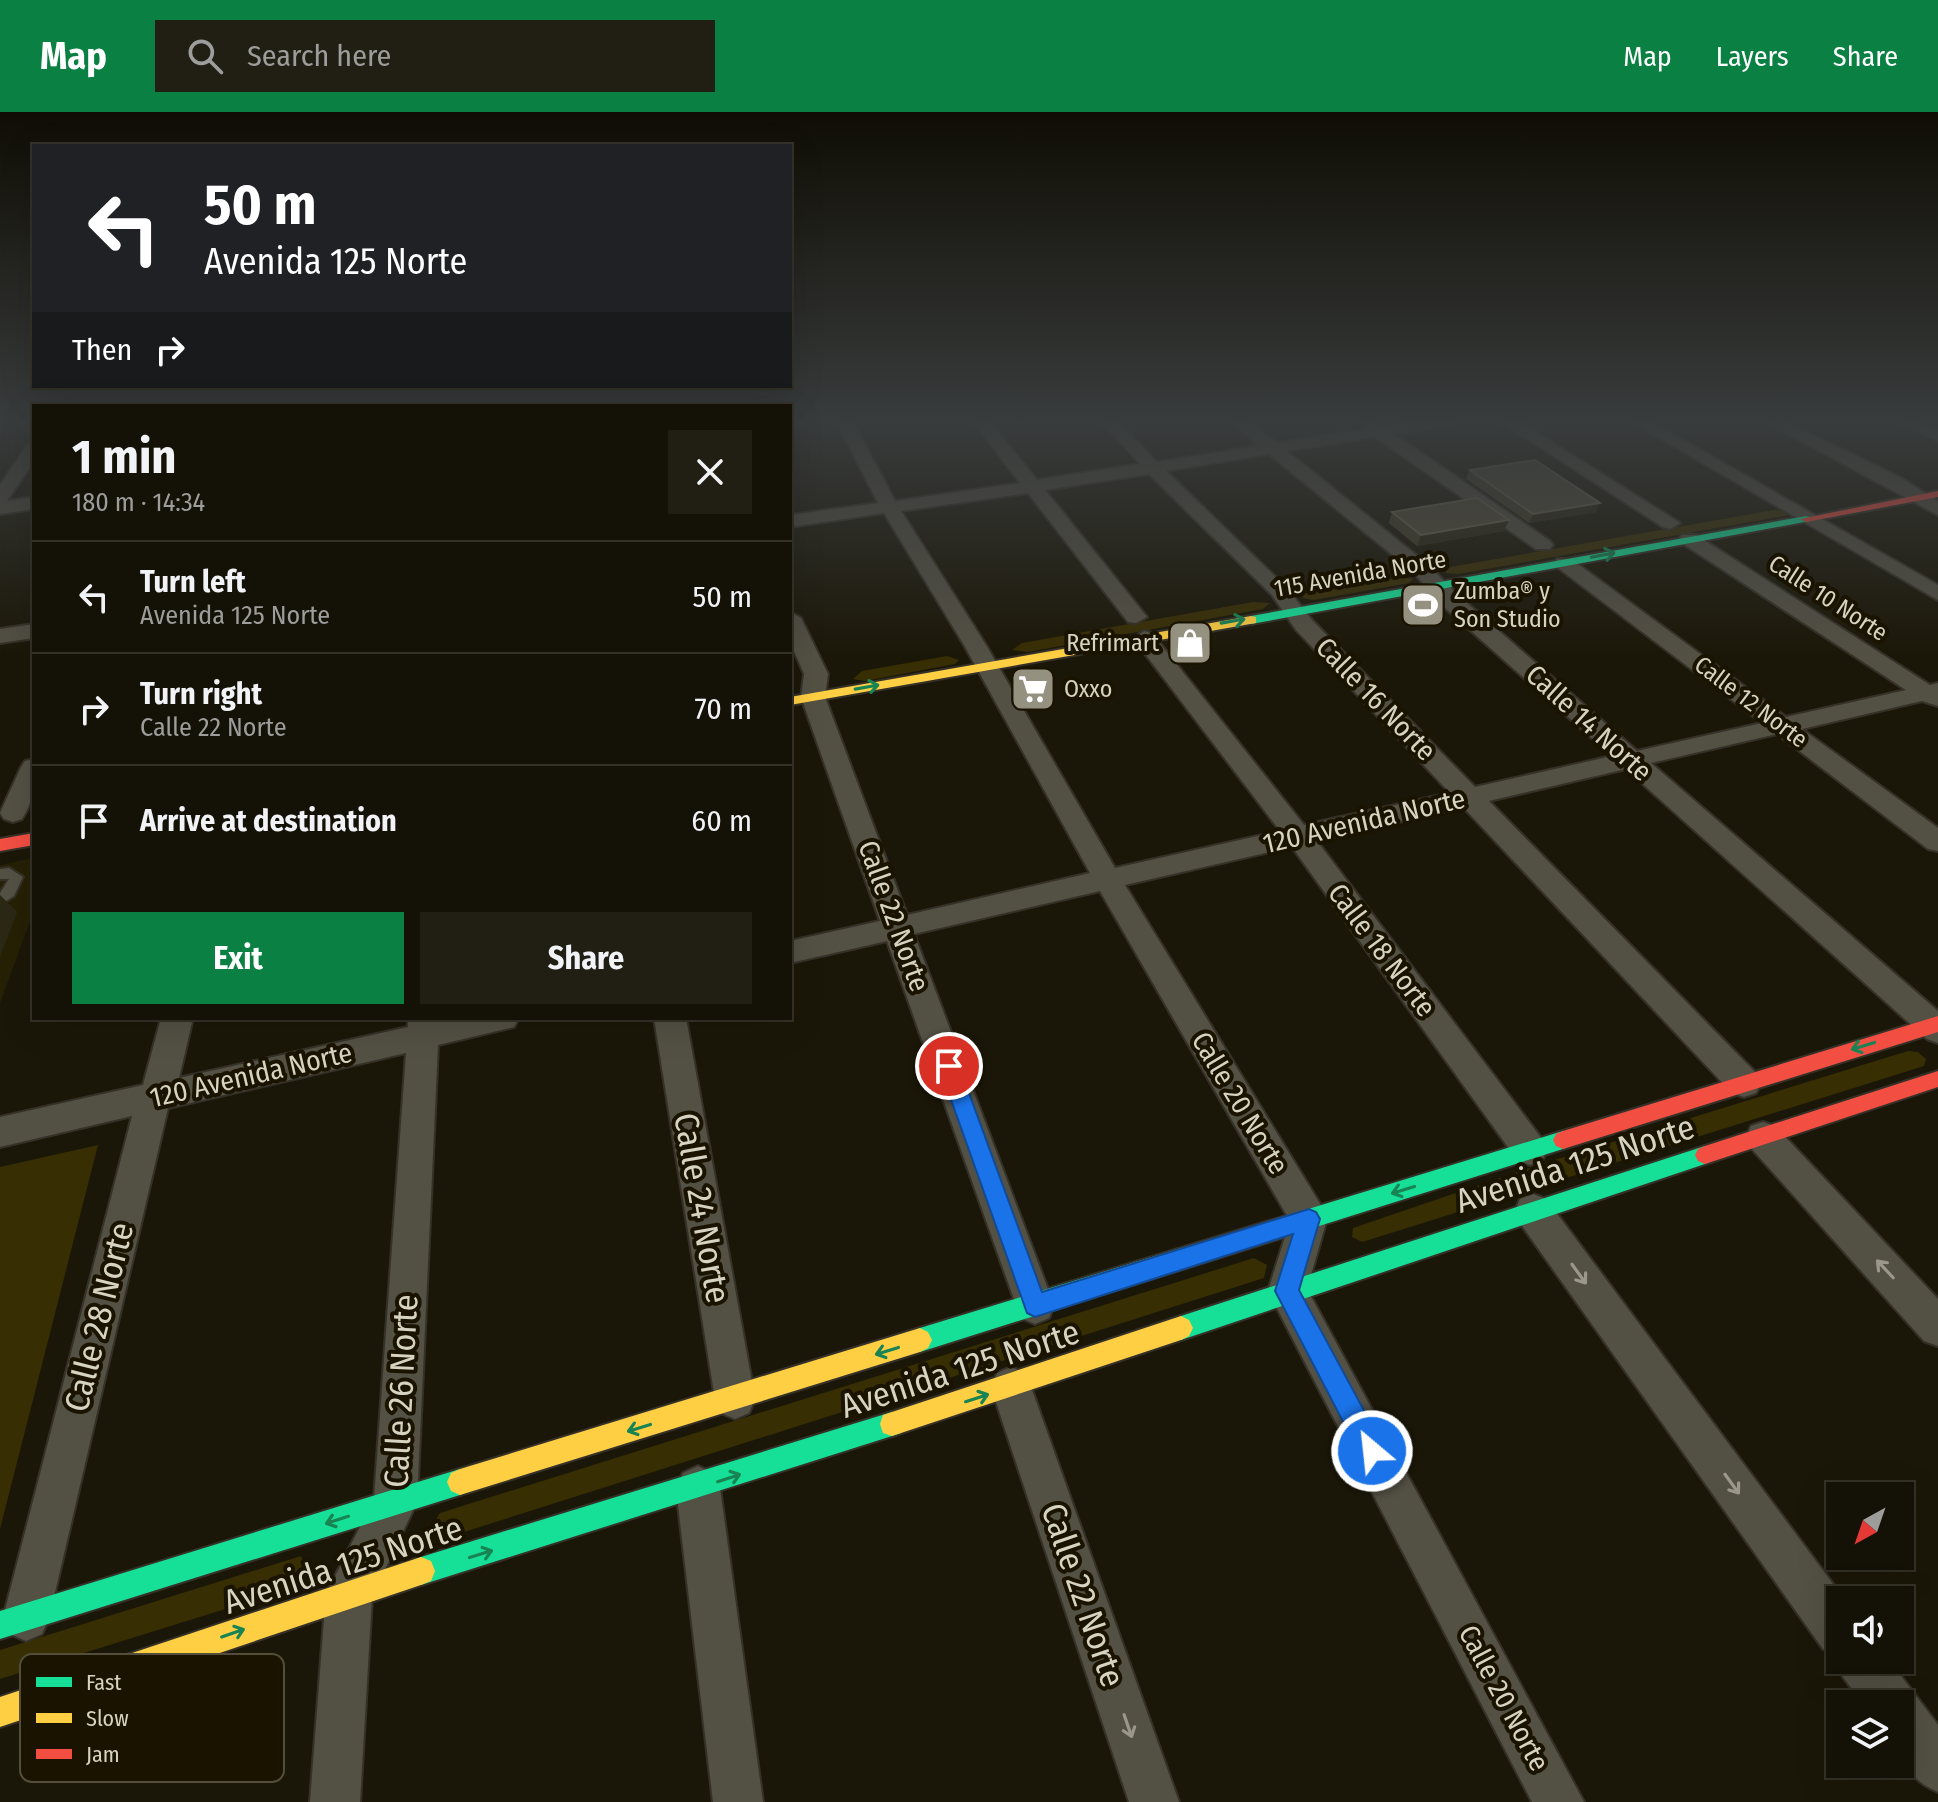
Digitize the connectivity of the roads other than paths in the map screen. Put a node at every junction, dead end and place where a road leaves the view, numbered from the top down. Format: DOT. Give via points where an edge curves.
graph roads {
  1 [pos="885,499"];
  2 [pos="947,499"];
  3 [pos="1041,499"];
  4 [pos="1184,499"];
  5 [pos="1333,499"];
  6 [pos="1478,499"];
  7 [pos="1635,499"];
  8 [pos="1776,499"];
  9 [pos="1898,499"];
  10 [pos="1782,502"];
  11 [pos="32,503"];
  12 [pos="889,507"];
  13 [pos="1754,507"];
  14 [pos="1808,507"];
  15 [pos="0,508"];
  16 [pos="792,521"];
  17 [pos="1644,527"];
  18 [pos="1681,527"];
  19 [pos="1519,549"];
  20 [pos="1555,550"];
  21 [pos="1448,562"];
  22 [pos="1388,572"];
  23 [pos="1427,576"];
  24 [pos="1938,594"];
  25 [pos="1282,596"];
  26 [pos="1140,622"];
  27 [pos="792,624"];
  28 [pos="32,631"];
  29 [pos="0,636"];
  30 [pos="978,651"];
  31 [pos="811,684"];
  32 [pos="1934,695"];
  33 [pos="1781,724"];
  34 [pos="1631,760"];
  35 [pos="32,772"];
  36 [pos="1468,797"];
  37 [pos="16,813"];
  38 [pos="1299,837"];
  39 [pos="32,839"];
  40 [pos="1938,842"];
  41 [pos="0,845"];
  42 [pos="0,874"];
  43 [pos="1110,879"];
  44 [pos="0,900"];
  45 [pos="898,927"];
  46 [pos="792,952"];
  47 [pos="176,1020"];
  48 [pos="485,1020"];
  49 [pos="670,1020"];
  50 [pos="1937,1026"];
  51 [pos="424,1027"];
  52 [pos="1938,1079"];
  53 [pos="1744,1083"];
  54 [pos="156,1096"];
  55 [pos="0,1132"];
  56 [pos="1763,1137"];
  57 [pos="1530,1150"];
  58 [pos="1533,1211"];
  59 [pos="1309,1219"];
  60 [pos="1287,1291"];
  61 [pos="1035,1305"];
  62 [pos="1938,1327"];
  63 [pos="1011,1387"];
  64 [pos="735,1399"];
  65 [pos="698,1488"];
  66 [pos="395,1502"];
  67 [pos="349,1594"];
  68 [pos="1826,1613"];
  69 [pos="13,1622"];
  70 [pos="172,1654"];
  71 [pos="20,1705"];
  72 [pos="0,1712"];
  73 [pos="1914,1734"];
  74 [pos="1938,1767"];
  75 [pos="335,1802"];
  76 [pos="738,1802"];
  77 [pos="1154,1802"];
  78 [pos="1559,1802"];
  1 -- 12 [label="street, Calle 20 Norte"];
  2 -- 12 [label="street"];
  3 -- 26 [label="street, Calle 18 Norte"];
  4 -- 25 [label="street, Calle 16 Norte"];
  5 -- 23 [label="street, Calle 14 Norte"];
  6 -- 20 [label="street, Calle 12 Norte"];
  7 -- 18 [label="street, Calle 10 Norte"];
  8 -- 10 [label="street"];
  9 -- 14 [label="main road, 115 Avenida Norte"];
  10 -- 13 [label="main road"];
  10 -- 14 [label="street"];
  11 -- 15 [label="street"];
  12 -- 16 [label="street"];
  12 -- 30 [label="street, Calle 20 Norte"];
  14 -- 18 [label="main road, 115 Avenida Norte"];
  14 -- 24 [label="street"];
  17 -- 18 [label="main road, 115 Avenida Norte"];
  20 -- 18 [label="main road, 115 Avenida Norte, one-way"];
  18 -- 32 [label="street, Calle 10 Norte"];
  19 -- 20 [label="main road, 115 Avenida Norte"];
  20 -- 23 [label="main road, 115 Avenida Norte"];
  20 -- 33 [label="street, Calle 12 Norte"];
  21 -- 23 [label="main road, 115 Avenida Norte"];
  22 -- 23 [label="main road, 115 Avenida Norte"];
  23 -- 25 [label="main road, 115 Avenida Norte"];
  23 -- 34 [label="street, Calle 14 Norte"];
  26 -- 25 [label="main road, 115 Avenida Norte, one-way"];
  25 -- 36 [label="street, Calle 16 Norte"];
  26 -- 30 [label="main road, 115 Avenida Norte"];
  26 -- 38 [label="street, Calle 18 Norte"];
  27 -- 31 [label="street, Calle 22 Norte"];
  28 -- 29 [label="street"];
  31 -- 30 [label="main road, 115 Avenida Norte, one-way"];
  30 -- 43 [label="street, Calle 20 Norte"];
  31 -- 45 [label="street, Calle 22 Norte"];
  32 -- 33 [label="street, 120 Avenida Norte"];
  33 -- 34 [label="street, 120 Avenida Norte"];
  33 -- 40 [label="street, Calle 12 Norte"];
  34 -- 36 [label="street, 120 Avenida Norte"];
  34 -- 50 [label="street, Calle 14 Norte"];
  35 -- 37 [label="street"];
  36 -- 38 [label="street, 120 Avenida Norte"];
  36 -- 53 [label="street, Calle 16 Norte"];
  38 -- 43 [label="street, 120 Avenida Norte"];
  38 -- 57 [label="street, Calle 18 Norte"];
  39 -- 41 [label="main road"];
  42 -- 44 [label="lane" via="16,877"];
  43 -- 45 [label="street, 120 Avenida Norte"];
  43 -- 59 [label="street, Calle 20 Norte"];
  45 -- 46 [label="street, 120 Avenida Norte"];
  45 -- 61 [label="street, Calle 22 Norte"];
  47 -- 54 [label="street, Calle 28 Norte"];
  48 -- 51 [label="street, 120 Avenida Norte"];
  49 -- 64 [label="street, Calle 24 Norte"];
  50 -- 53 [label="main road, Avenida 125 Norte, one-way"];
  51 -- 54 [label="street, 120 Avenida Norte"];
  51 -- 66 [label="street, Calle 26 Norte"];
  52 -- 56 [label="main road, Avenida 125 Norte"];
  53 -- 57 [label="main road, Avenida 125 Norte"];
  54 -- 55 [label="street, 120 Avenida Norte"];
  54 -- 69 [label="street, Calle 28 Norte"];
  56 -- 58 [label="main road, Avenida 125 Norte"];
  62 -- 56 [label="street, one-way"];
  57 -- 59 [label="main road, Avenida 125 Norte, one-way"];
  58 -- 60 [label="main road, Avenida 125 Norte"];
  58 -- 68 [label="street, one-way"];
  59 -- 60 [label="street"];
  59 -- 61 [label="main road, Avenida 125 Norte"];
  60 -- 63 [label="main road, Avenida 125 Norte"];
  60 -- 78 [label="street, Calle 20 Norte"];
  61 -- 64 [label="main road, Avenida 125 Norte, one-way"];
  65 -- 63 [label="main road, Avenida 125 Norte, one-way"];
  63 -- 77 [label="street, Calle 22 Norte, one-way"];
  64 -- 66 [label="main road, Avenida 125 Norte, one-way"];
  67 -- 65 [label="main road, Avenida 125 Norte, one-way"];
  65 -- 76 [label="street"];
  66 -- 67 [label="street, Calle 26 Norte"];
  66 -- 69 [label="main road, Avenida 125 Norte, one-way"];
  70 -- 67 [label="main road, Avenida 125 Norte, one-way"];
  67 -- 75 [label="street, Calle 26 Norte"];
  72 -- 71 [label="main road, Avenida 125 Norte, one-way"];
  73 -- 74 [label="street"];
}
